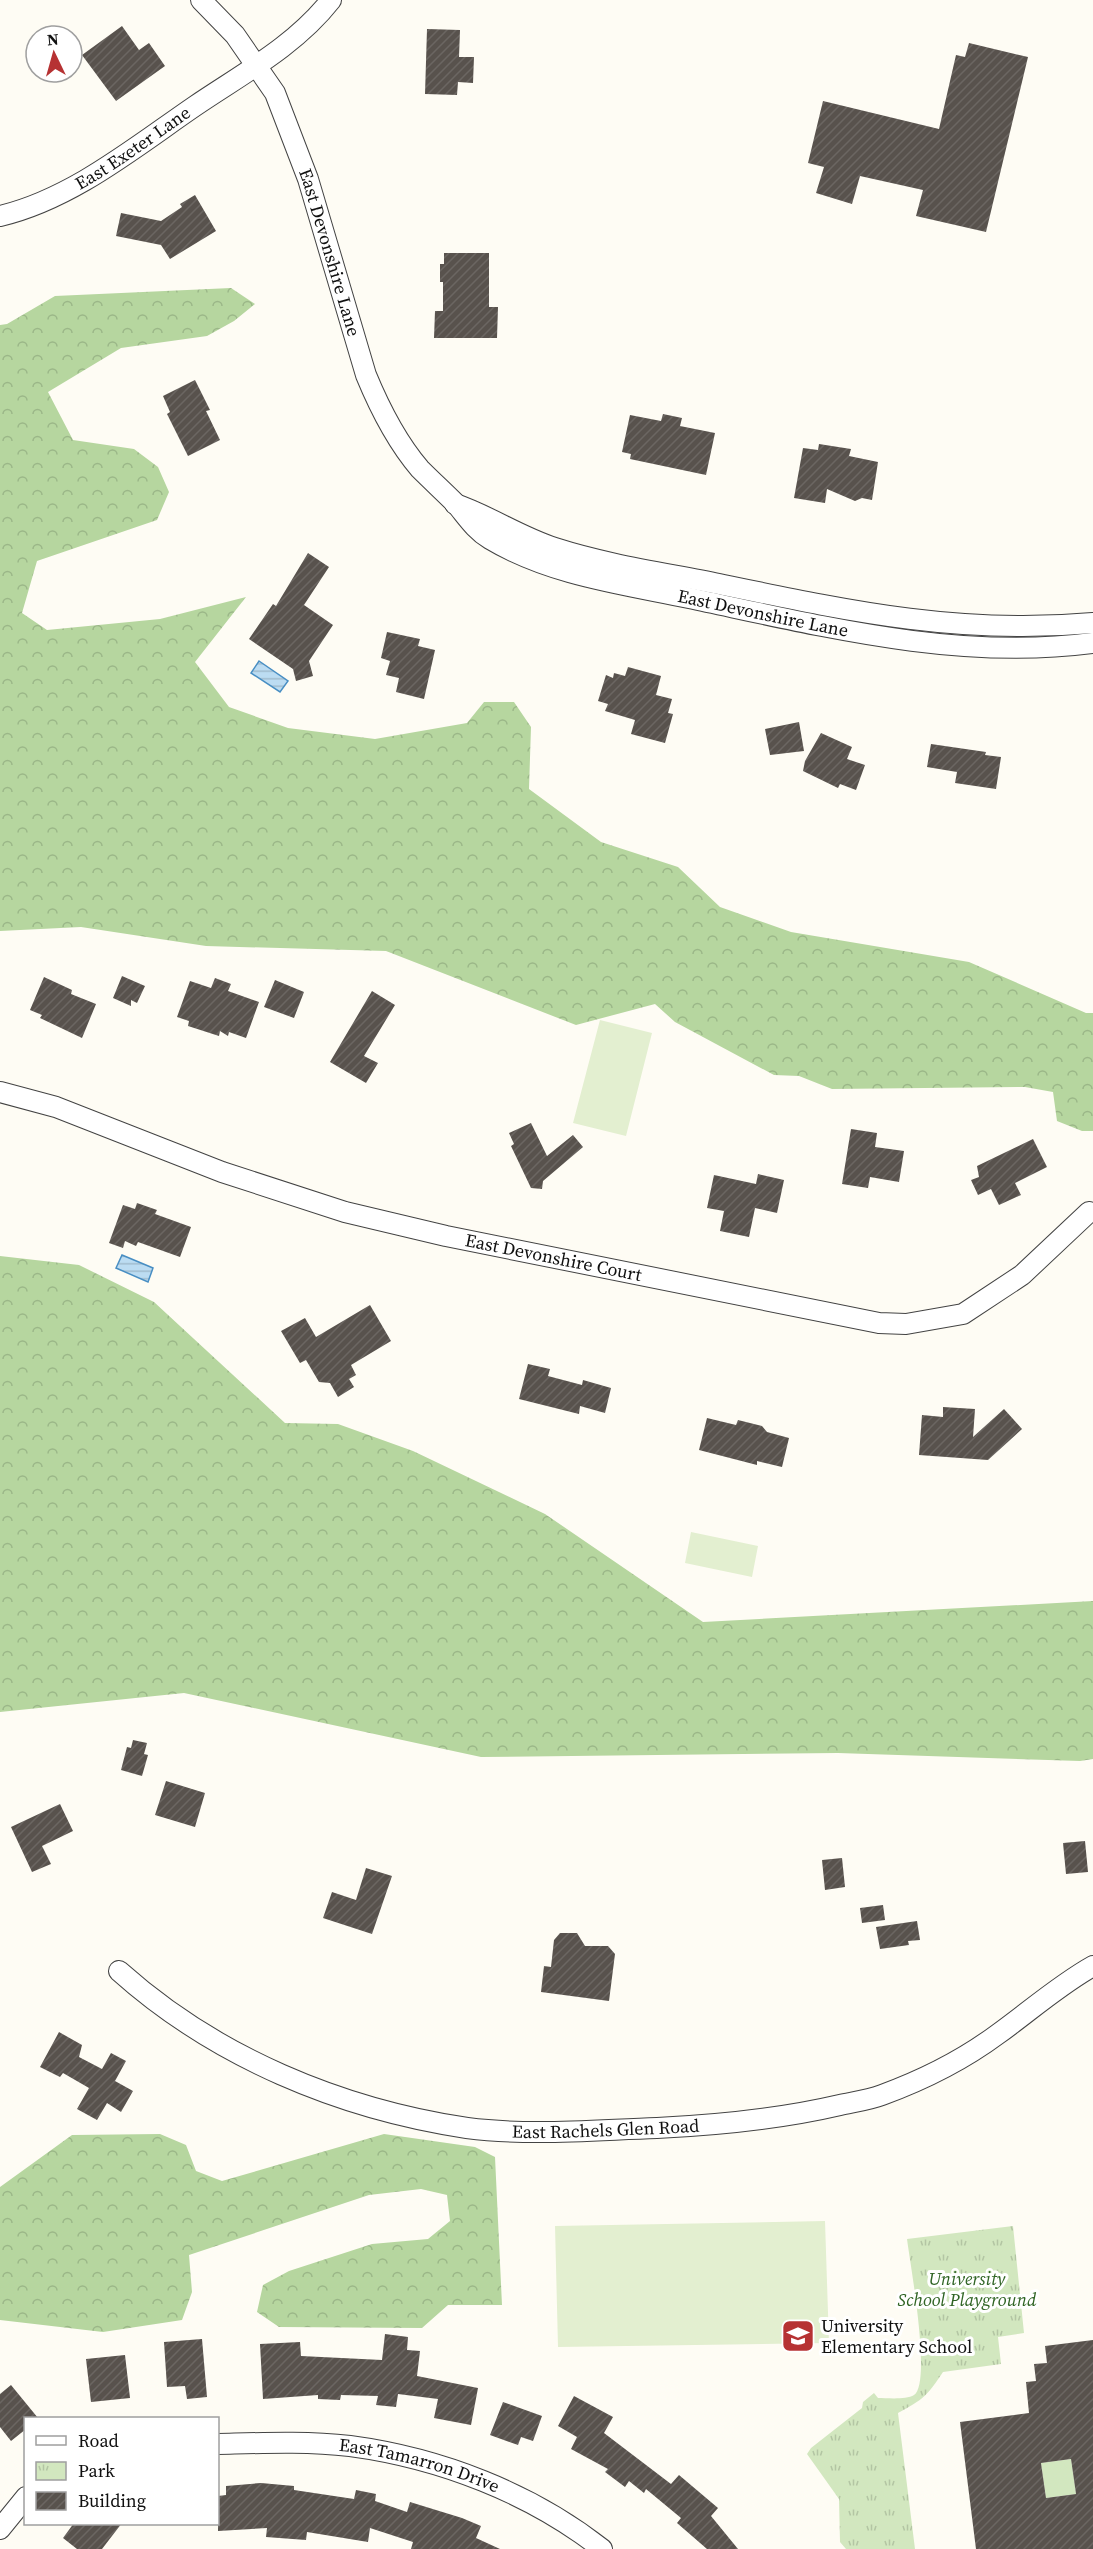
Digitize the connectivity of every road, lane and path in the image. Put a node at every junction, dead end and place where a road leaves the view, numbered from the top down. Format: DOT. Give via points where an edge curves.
graph roads {
  1 [pos="201,0"];
  2 [pos="331,0"];
  3 [pos="257,65"];
  4 [pos="0,216"];
  5 [pos="455,504"];
  6 [pos="1093,623"];
  7 [pos="1093,644"];
  8 [pos="0,1092"];
  9 [pos="1092,1211"];
  10 [pos="1093,1966"];
  11 [pos="119,1971"];
  12 [pos="219,2444"];
  13 [pos="24,2499"];
  14 [pos="0,2529"];
  15 [pos="602,2549"];
  1 -- 3 [label="street, East Devonshire Lane"];
  2 -- 3 [label="street, East Exeter Lane" via="307,26"];
  3 -- 4 [label="street, East Exeter Lane" via="104,167 51,197"];
  3 -- 5 [label="street, East Devonshire Lane" via="275,93 308,179 377,403 419,468"];
  5 -- 6 [label="street, East Devonshire Lane" via="482,513 517,533 573,553 845,610 965,626"];
  5 -- 7 [label="street, East Devonshire Lane" via="473,527 516,553 564,571 796,621 919,642 1043,648"];
  8 -- 9 [label="street, East Devonshire Court" via="56,1107 222,1172 345,1212 879,1323 906,1324 963,1314 1022,1275"];
  10 -- 11 [label="street, East Rachels Glen Road" via="942,2070 880,2096 748,2121 524,2132 468,2128 409,2117 345,2100 292,2079 235,2053 167,2010"];
  12 -- 15 [label="street, East Tamarron Drive" via="348,2446 448,2468 534,2505"];
  13 -- 14 [label="street"];
}
